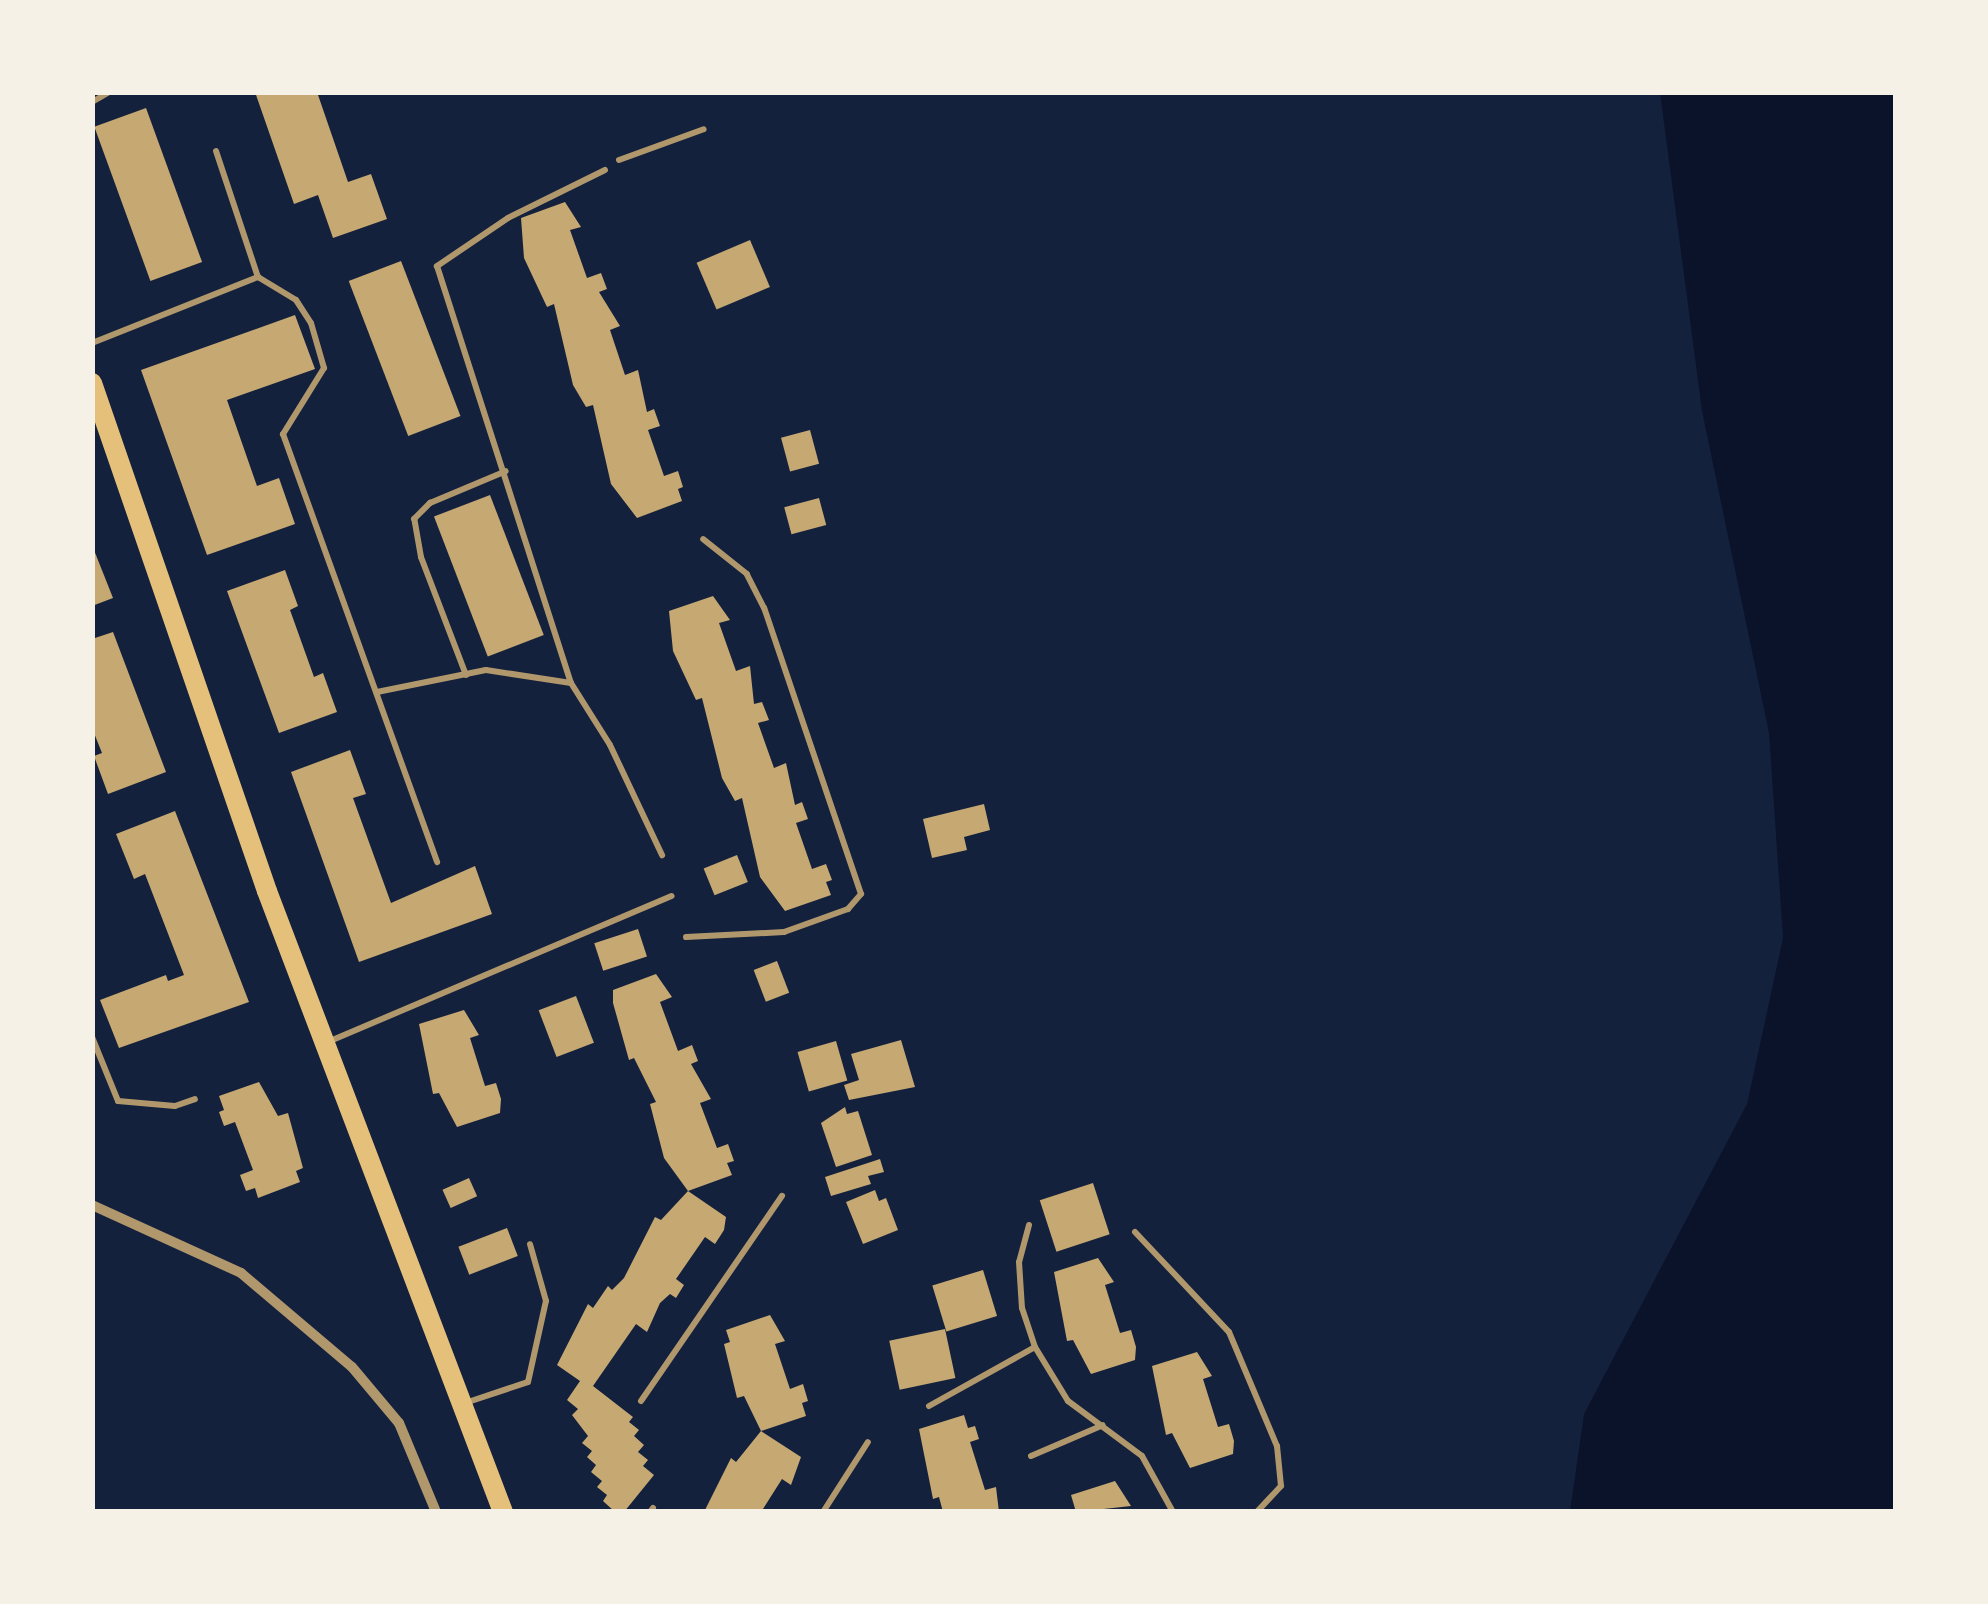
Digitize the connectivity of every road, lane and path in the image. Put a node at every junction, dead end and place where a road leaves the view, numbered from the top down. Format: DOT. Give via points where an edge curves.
graph roads {
  1 [pos="109,92"];
  2 [pos="92,102"];
  3 [pos="704,129"];
  4 [pos="216,151"];
  5 [pos="619,160"];
  6 [pos="605,170"];
  7 [pos="258,277"];
  8 [pos="92,343"];
  9 [pos="92,383"];
  10 [pos="506,471"];
  11 [pos="703,539"];
  12 [pos="466,674"];
  13 [pos="571,682"];
  14 [pos="377,692"];
  15 [pos="662,856"];
  16 [pos="437,862"];
  17 [pos="672,896"];
  18 [pos="686,937"];
  19 [pos="92,1037"];
  20 [pos="324,1044"];
  21 [pos="195,1098"];
  22 [pos="782,1196"];
  23 [pos="92,1205"];
  24 [pos="1030,1225"];
  25 [pos="1136,1232"];
  26 [pos="530,1244"];
  27 [pos="1035,1347"];
  28 [pos="641,1401"];
  29 [pos="462,1404"];
  30 [pos="929,1406"];
  31 [pos="1103,1424"];
  32 [pos="868,1442"];
  33 [pos="1031,1456"];
  34 [pos="436,1512"];
  35 [pos="503,1512"];
  36 [pos="823,1512"];
  37 [pos="1173,1512"];
  38 [pos="1256,1512"];
  1 -- 2 [label="lane"];
  3 -- 5 [label="lane"];
  4 -- 7 [label="lane"];
  6 -- 10 [label="lane" via="508,218 438,266"];
  7 -- 8 [label="lane"];
  7 -- 14 [label="lane" via="296,300 324,368 283,434"];
  9 -- 20 [label="main road"];
  10 -- 12 [label="lane" via="430,503 414,519 420,557"];
  10 -- 13 [label="lane"];
  11 -- 18 [label="lane" via="746,574 764,608 861,894 848,909 784,932"];
  12 -- 13 [label="lane" via="537,674"];
  12 -- 14 [label="lane"];
  13 -- 15 [label="lane" via="610,745"];
  14 -- 16 [label="lane"];
  17 -- 20 [label="lane"];
  19 -- 21 [label="lane" via="118,1101 175,1106"];
  20 -- 29 [label="main road"];
  22 -- 28 [label="lane"];
  23 -- 34 [label="street" via="241,1272 352,1367 398,1423"];
  24 -- 27 [label="lane" via="1019,1262 1022,1308"];
  25 -- 38 [label="lane" via="1229,1332 1277,1446 1282,1486"];
  26 -- 29 [label="lane" via="546,1301 528,1382"];
  27 -- 30 [label="lane"];
  27 -- 31 [label="lane" via="1068,1400"];
  29 -- 35 [label="main road"];
  31 -- 33 [label="lane"];
  31 -- 37 [label="lane" via="1142,1456"];
  32 -- 36 [label="lane"];
}
